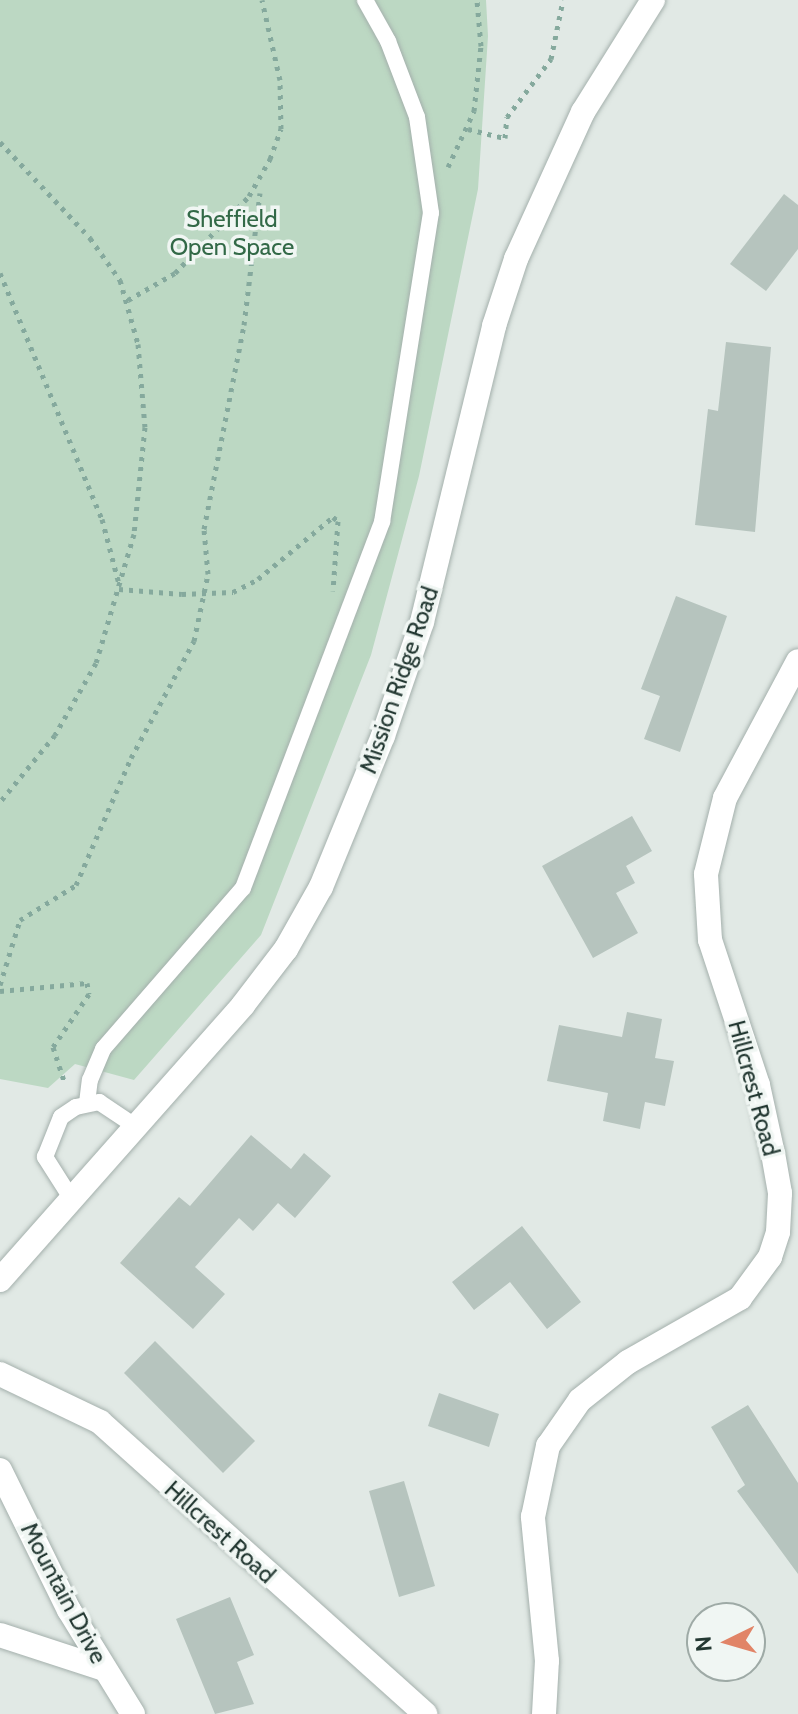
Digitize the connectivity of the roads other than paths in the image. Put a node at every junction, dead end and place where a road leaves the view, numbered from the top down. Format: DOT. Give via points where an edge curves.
graph roads {
  1 [pos="365,0"];
  2 [pos="653,0"];
  3 [pos="798,661"];
  4 [pos="81,1105"];
  5 [pos="135,1126"];
  6 [pos="71,1198"];
  7 [pos="0,1280"];
  8 [pos="0,1374"];
  9 [pos="0,1470"];
  10 [pos="0,1635"];
  11 [pos="104,1669"];
  12 [pos="133,1714"];
  13 [pos="425,1714"];
  14 [pos="544,1714"];
  1 -- 4 [label="lane" via="414,106 429,185 428,239 386,503 243,888 103,1049"];
  2 -- 5 [label="street, Mission Ridge Road" via="583,112 516,259 494,326 422,622 383,736 321,887 286,949 243,1005"];
  3 -- 14 [label="street, Hillcrest Road" via="725,798 706,874 710,940 758,1085 773,1154 780,1193 778,1232 770,1257 740,1298 628,1362 580,1400 548,1446 533,1517 547,1661"];
  4 -- 5 [label="lane" via="107,1105"];
  4 -- 6 [label="lane" via="55,1125 44,1152 51,1175"];
  5 -- 6 [label="street, Mission Ridge Road"];
  6 -- 7 [label="street, Mission Ridge Road"];
  8 -- 13 [label="street, Hillcrest Road" via="100,1422"];
  9 -- 11 [label="street, Mountain Drive"];
  10 -- 11 [label="street"];
  11 -- 12 [label="street, Mountain Drive"];
}
